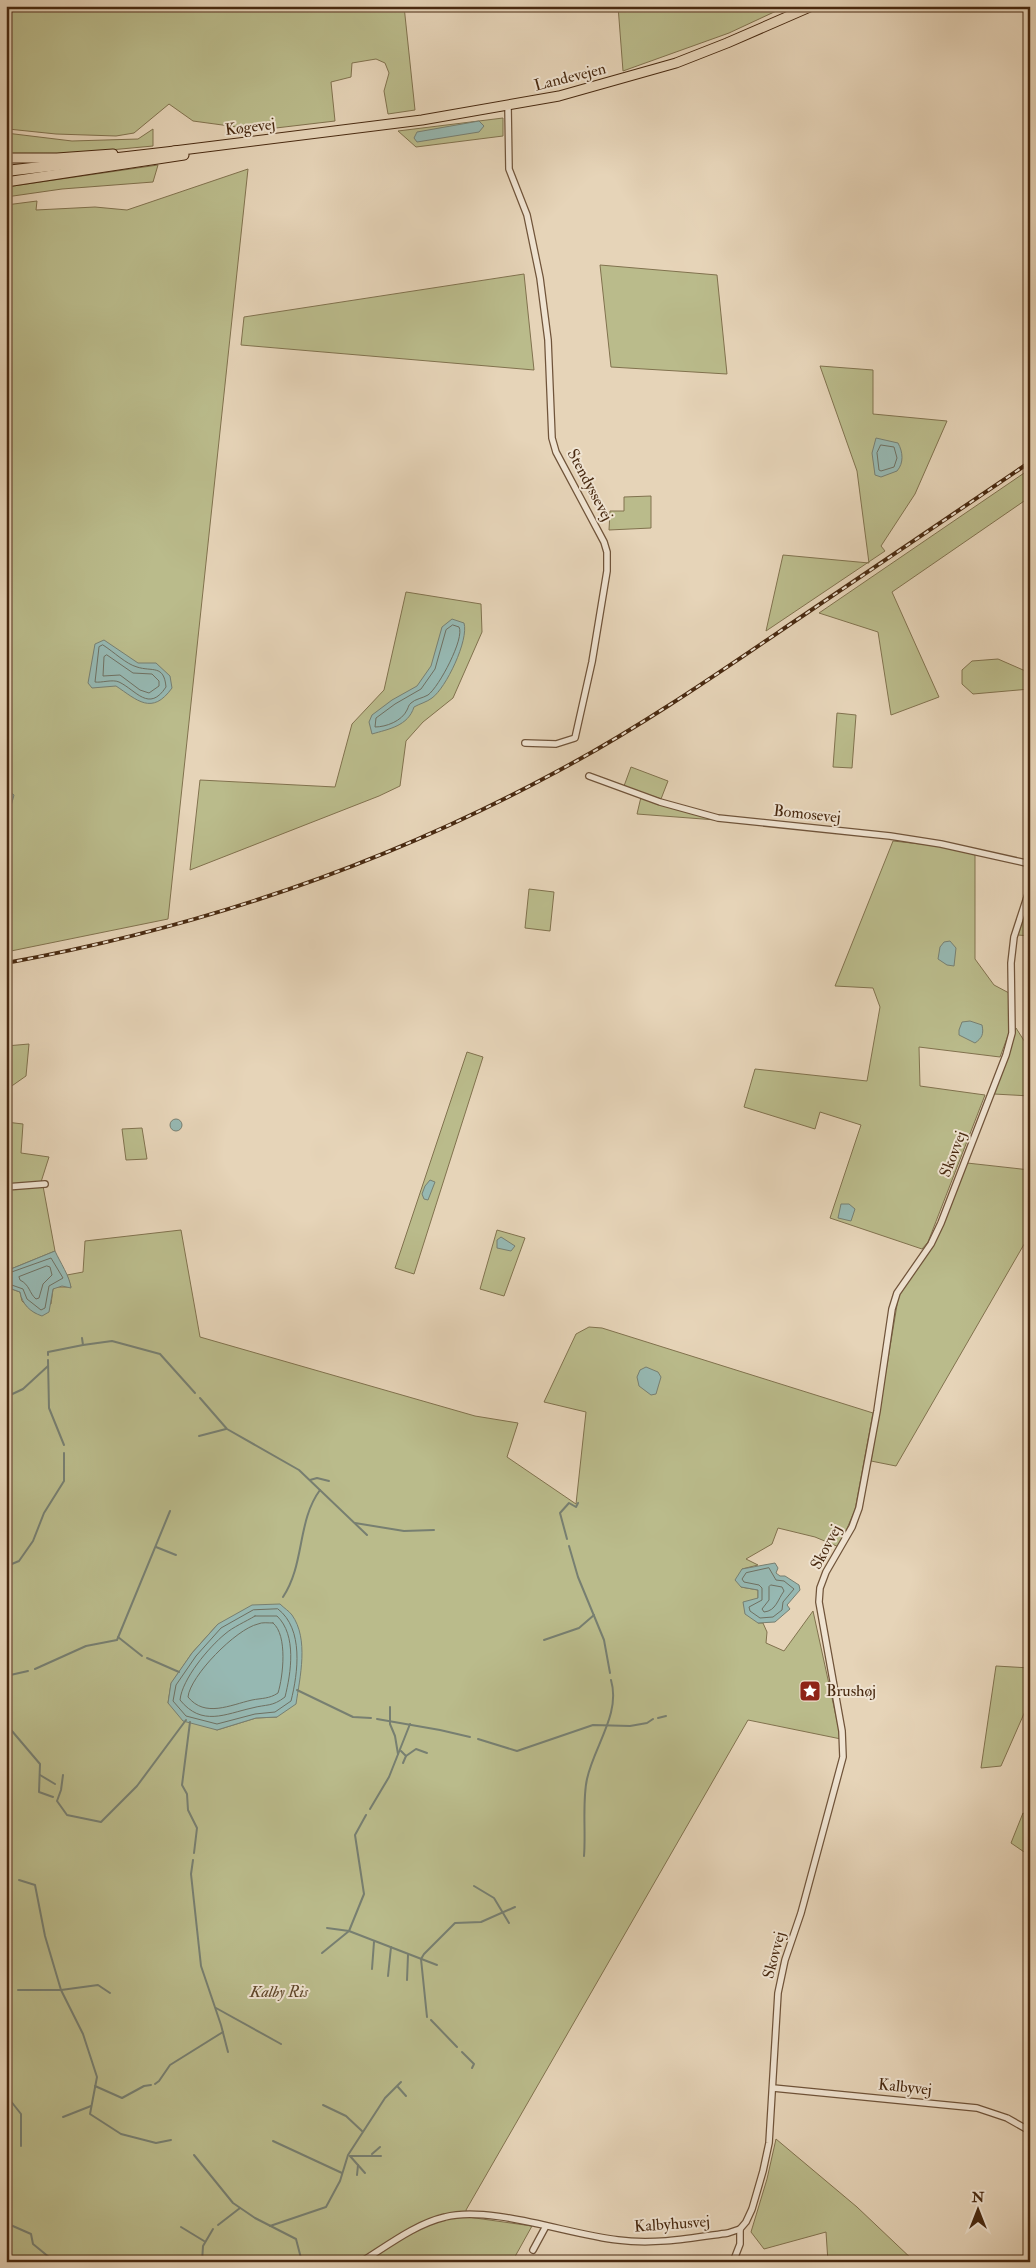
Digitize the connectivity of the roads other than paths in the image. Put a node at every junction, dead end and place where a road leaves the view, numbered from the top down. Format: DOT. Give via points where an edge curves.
graph roads {
  1 [pos="812,6"];
  2 [pos="508,107"];
  3 [pos="324,132"];
  4 [pos="261,141"];
  5 [pos="179,150"];
  6 [pos="6,158"];
  7 [pos="6,171"];
  8 [pos="6,182"];
  9 [pos="525,743"];
  10 [pos="589,776"];
  11 [pos="1029,864"];
  12 [pos="1030,888"];
  13 [pos="45,1184"];
  14 [pos="6,1187"];
  15 [pos="773,2088"];
  16 [pos="1030,2131"];
  17 [pos="546,2226"];
  18 [pos="740,2229"];
  19 [pos="533,2250"];
  20 [pos="361,2262"];
  21 [pos="733,2262"];
  1 -- 2 [label="main road, Landevejen" via="676,63 612,83"];
  2 -- 3 [label="main road, Landevejen"];
  2 -- 9 [label="street, Stendyssevej" via="509,169 527,215 540,278 548,340 552,438 556,452 604,542 608,560 592,662 575,738 556,744"];
  3 -- 4 [label="main road, Køgevej"];
  4 -- 5 [label="main road, Køgevej"];
  4 -- 8 [label="main road"];
  5 -- 6 [label="main road, Køgevej"];
  5 -- 7 [label="highway"];
  10 -- 11 [label="street, Bomosevej" via="660,802 718,818 941,844"];
  12 -- 15 [label="street, Skovvej" via="1014,937 1012,1033 1006,1055 941,1223 897,1293 859,1508 820,1588 819,1602 842,1731 843,1757 778,1993"];
  13 -- 14 [label="street"];
  15 -- 16 [label="street, Kalbyvej" via="977,2108 1007,2118"];
  15 -- 18 [label="street, Skovvej" via="763,2171 752,2209"];
  17 -- 18 [label="street, Kalbyhusvej" via="639,2242"];
  17 -- 19 [label="street"];
  17 -- 20 [label="street, Kalbyhusvej" via="491,2216 446,2216"];
  18 -- 21 [label="street, Skovvej" via="740,2244"];
}
